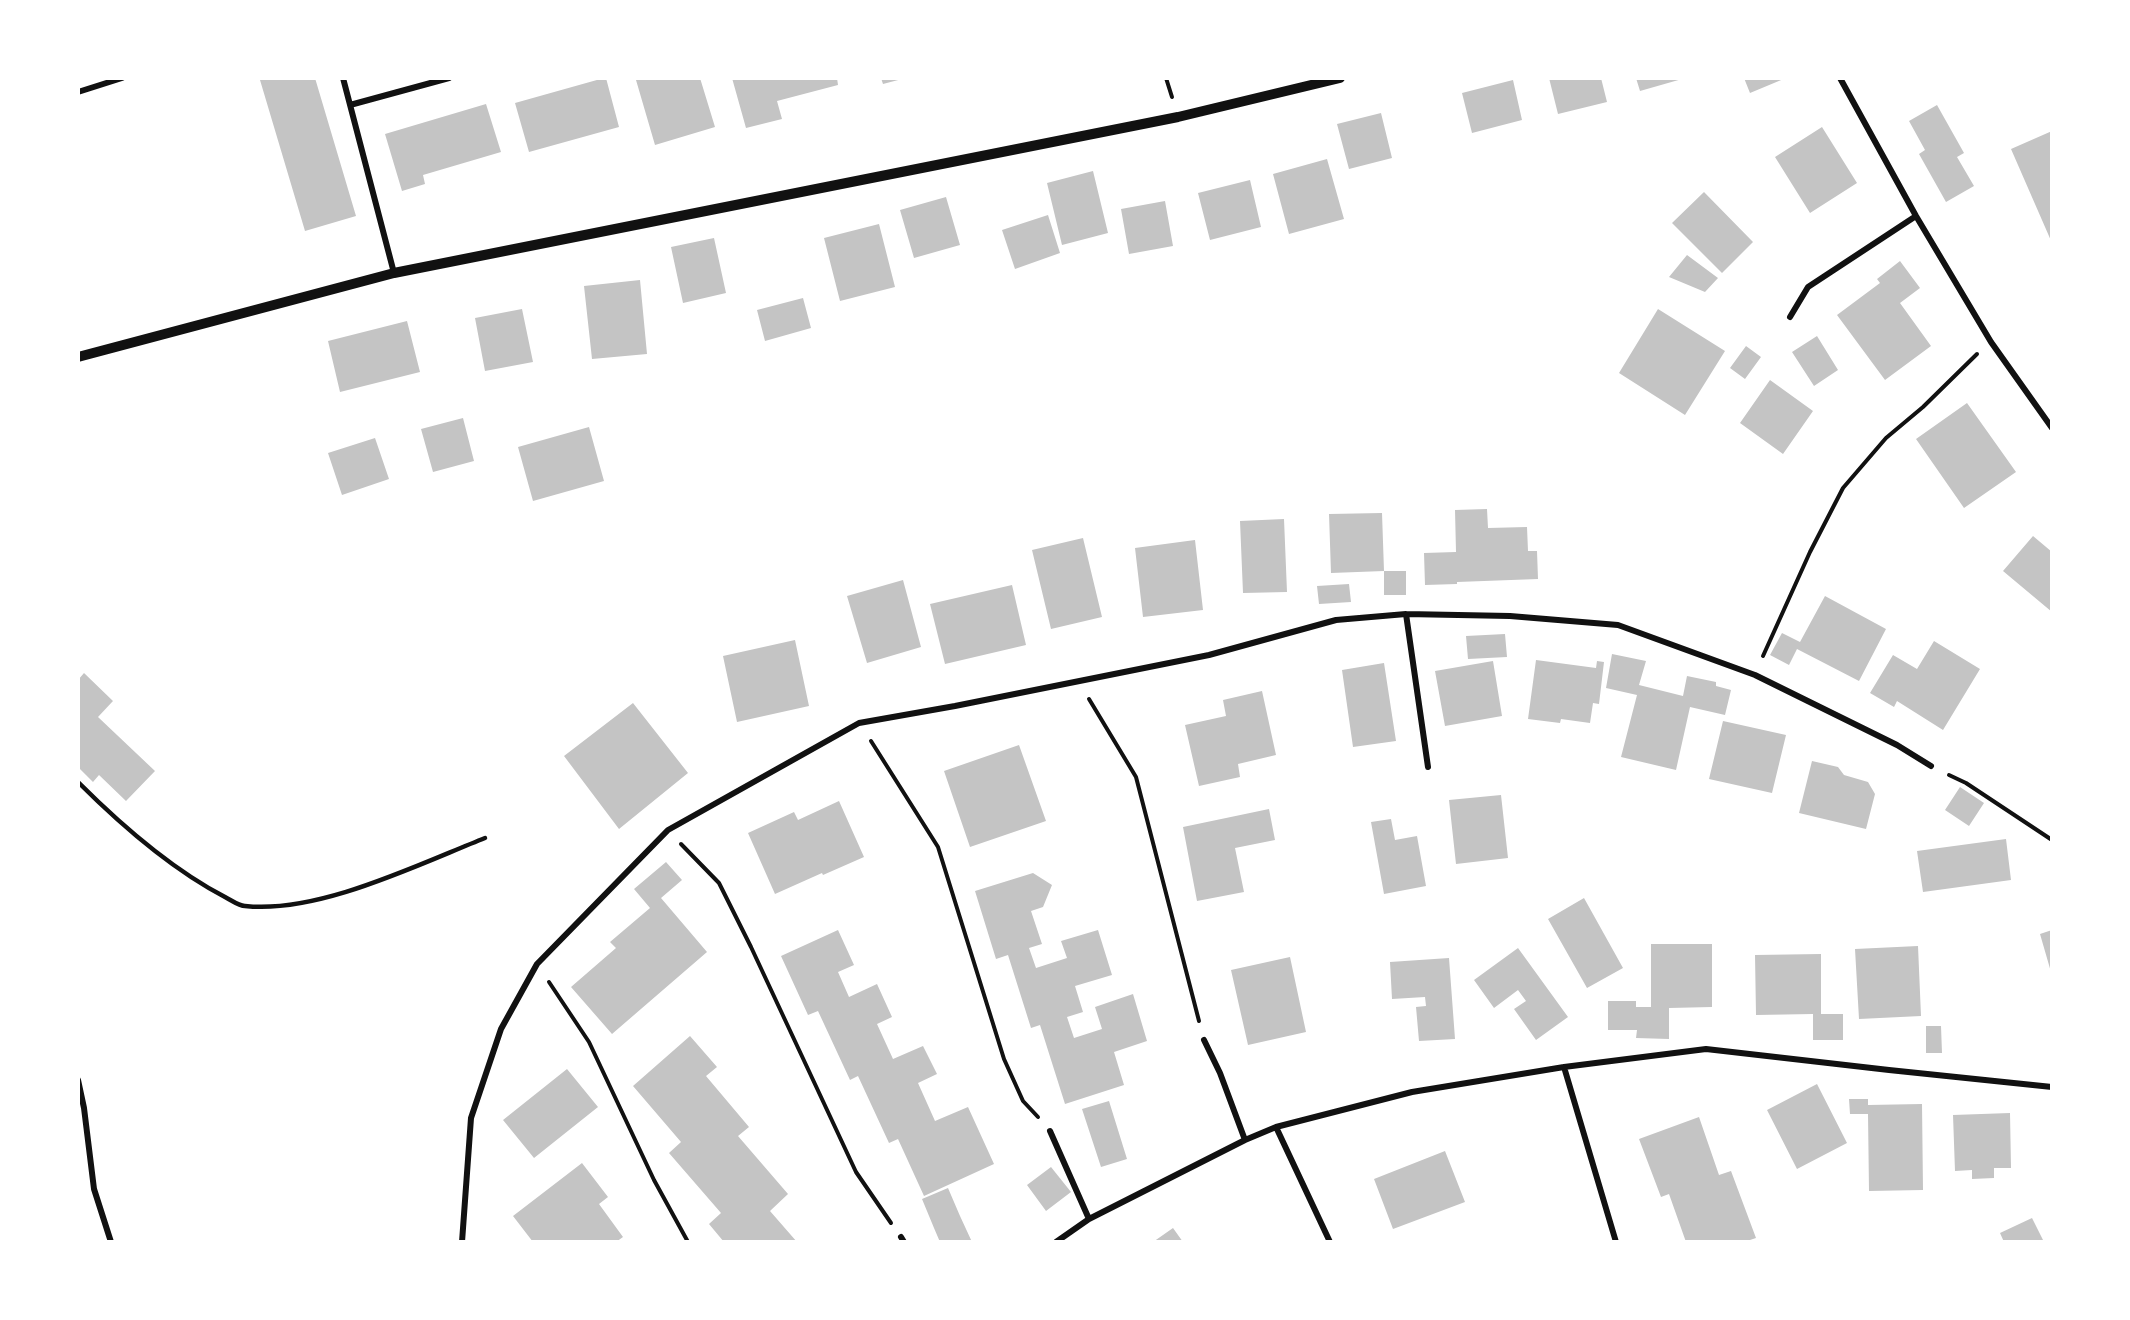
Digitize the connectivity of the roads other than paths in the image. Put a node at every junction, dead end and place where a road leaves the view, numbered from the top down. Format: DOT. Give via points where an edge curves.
graph roads {
  1 [pos="122,78"];
  2 [pos="343,78"];
  3 [pos="449,78"];
  4 [pos="1340,78"];
  5 [pos="1840,78"];
  6 [pos="78,92"];
  7 [pos="350,105"];
  8 [pos="1916,216"];
  9 [pos="394,273"];
  10 [pos="1790,317"];
  11 [pos="78,357"];
  12 [pos="2052,428"];
  13 [pos="1406,614"];
  14 [pos="1931,766"];
  15 [pos="1428,767"];
  16 [pos="78,782"];
  17 [pos="485,838"];
  18 [pos="1204,1040"];
  19 [pos="1564,1067"];
  20 [pos="78,1080"];
  21 [pos="2052,1087"];
  22 [pos="1276,1127"];
  23 [pos="1050,1131"];
  24 [pos="1245,1140"];
  25 [pos="1089,1219"];
  26 [pos="111,1242"];
  27 [pos="462,1242"];
  28 [pos="1056,1242"];
  29 [pos="1330,1242"];
  30 [pos="1616,1242"];
  1 -- 6 [label="street"];
  2 -- 7 [label="street"];
  3 -- 7 [label="street"];
  4 -- 9 [label="street" via="1178,117"];
  5 -- 8 [label="street"];
  7 -- 9 [label="street"];
  8 -- 10 [label="street" via="1808,287"];
  8 -- 12 [label="street" via="1992,342"];
  9 -- 11 [label="street"];
  13 -- 14 [label="street" via="1510,616 1618,625 1755,675 1897,745"];
  13 -- 15 [label="street"];
  13 -- 27 [label="street" via="1336,620 1209,654 859,723 668,830 537,964 501,1029 471,1118"];
  16 -- 17 [label="lane" via="117,821 202,885 243,906 298,905 362,886"];
  18 -- 24 [label="street"];
  19 -- 21 [label="street" via="1706,1048"];
  19 -- 22 [label="street" via="1412,1092"];
  19 -- 30 [label="street"];
  20 -- 26 [label="street" via="94,1189"];
  22 -- 24 [label="street"];
  22 -- 29 [label="street"];
  23 -- 25 [label="street"];
  24 -- 25 [label="street"];
  25 -- 28 [label="street"];
}
